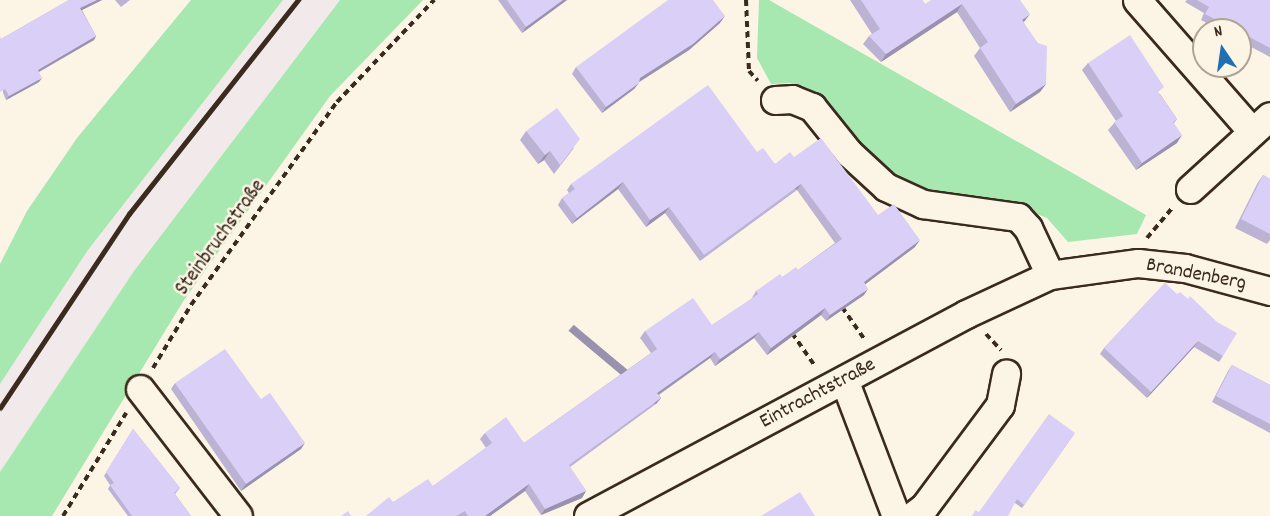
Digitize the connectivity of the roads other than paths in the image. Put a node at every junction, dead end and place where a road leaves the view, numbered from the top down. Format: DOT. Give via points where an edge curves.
graph roads {
  1 [pos="1137,0"];
  2 [pos="774,100"];
  3 [pos="1260,123"];
  4 [pos="1190,189"];
  5 [pos="1050,275"];
  6 [pos="1270,291"];
  7 [pos="1006,374"];
  8 [pos="845,381"];
  9 [pos="140,389"];
  10 [pos="238,516"];
  11 [pos="588,516"];
  12 [pos="896,516"];
  13 [pos="912,516"];
  1 -- 3 [label="street"];
  2 -- 5 [label="street" via="792,99 812,106 849,153 886,187 923,204 1018,217 1028,228"];
  3 -- 4 [label="street"];
  5 -- 6 [label="street, Brandenberg" via="1138,263 1185,268"];
  5 -- 8 [label="street, Eintrachtstraße" via="966,314"];
  7 -- 13 [label="street" via="1000,405 924,507"];
  8 -- 11 [label="street, Eintrachtstraße"];
  8 -- 12 [label="street"];
  9 -- 10 [label="street"];
}
